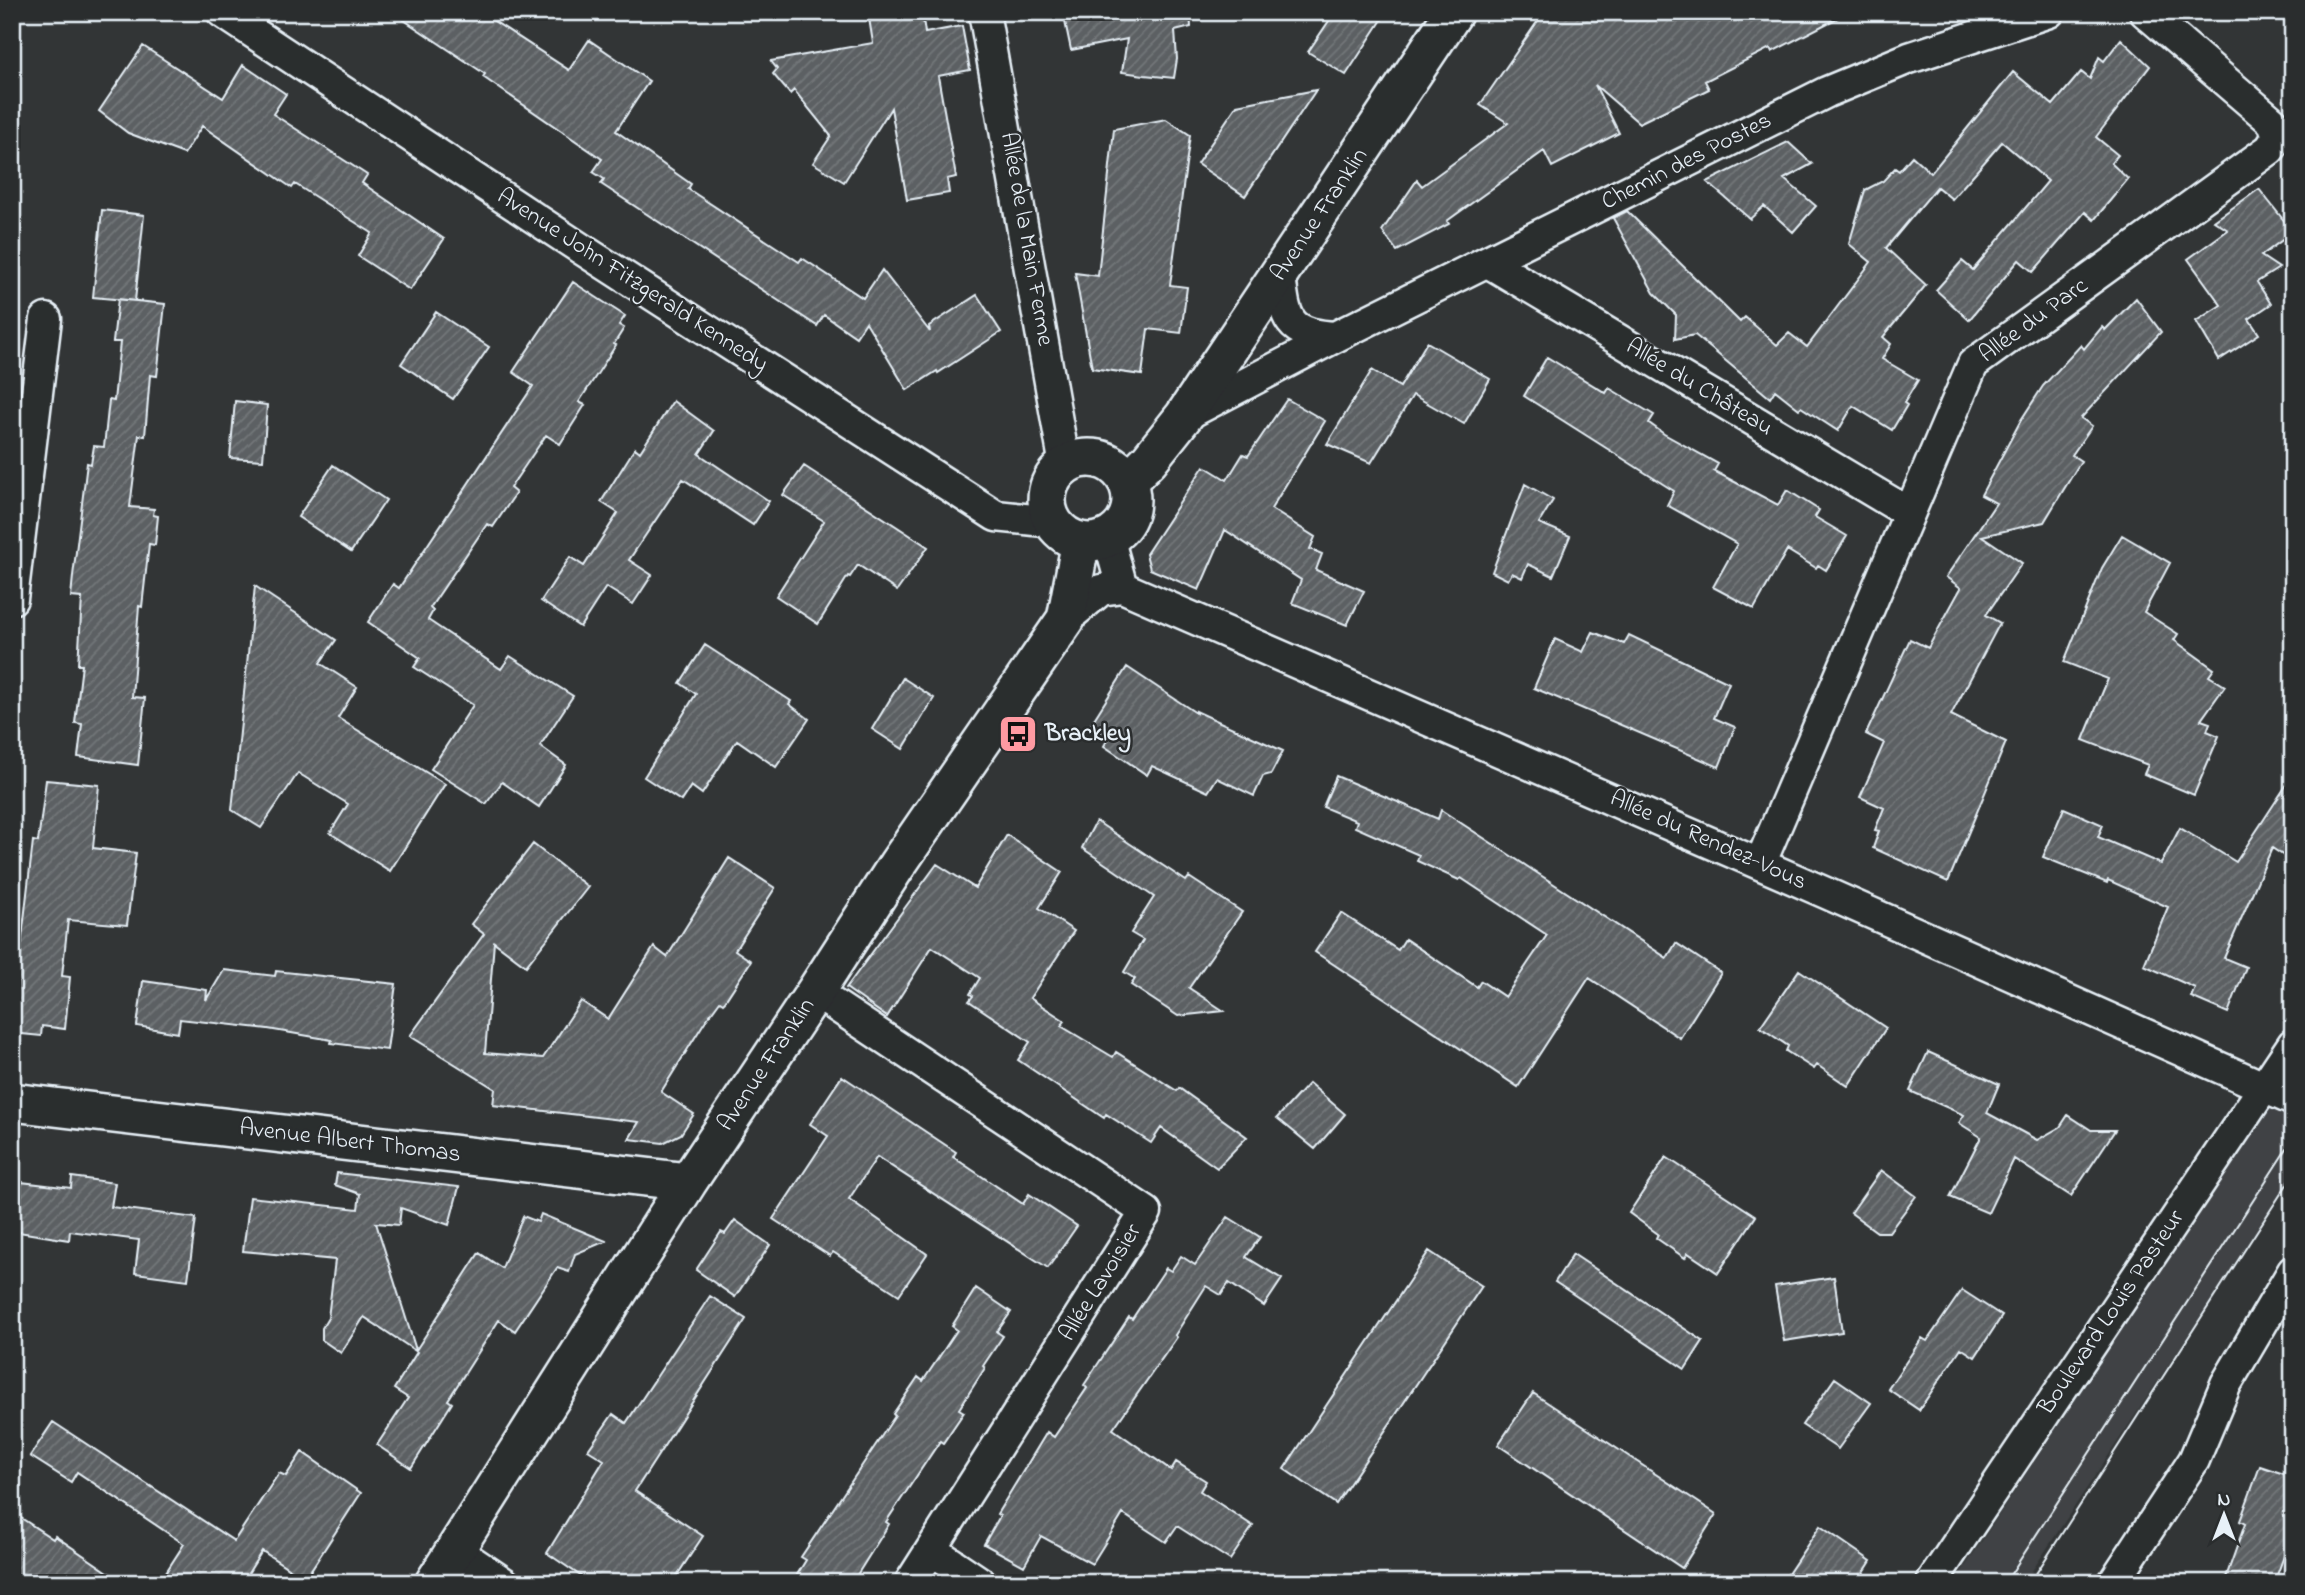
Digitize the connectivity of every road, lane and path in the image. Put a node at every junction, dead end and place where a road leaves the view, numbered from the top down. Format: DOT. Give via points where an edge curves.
graph roads {
  1 [pos="222,12"];
  2 [pos="984,12"];
  3 [pos="1454,12"];
  4 [pos="2049,12"];
  5 [pos="2145,12"];
  6 [pos="1488,262"];
  7 [pos="1280,275"];
  8 [pos="46,319"];
  9 [pos="1335,337"];
  10 [pos="1184,416"];
  11 [pos="1065,466"];
  12 [pos="1115,471"];
  13 [pos="1909,513"];
  14 [pos="1081,533"];
  15 [pos="1122,587"];
  16 [pos="12,599"];
  17 [pos="1066,618"];
  18 [pos="1760,864"];
  19 [pos="815,992"];
  20 [pos="2293,1044"];
  21 [pos="2264,1087"];
  22 [pos="2293,1100"];
  23 [pos="12,1102"];
  24 [pos="688,1182"];
  25 [pos="2293,1271"];
  26 [pos="455,1550"];
  27 [pos="932,1550"];
  28 [pos="434,1583"];
  29 [pos="504,1583"];
  30 [pos="910,1583"];
  31 [pos="981,1583"];
  32 [pos="1931,1583"];
  33 [pos="2113,1583"];
  1 -- 14 [label="street, Avenue John Fitzgerald Kennedy" via="996,516"];
  2 -- 11 [label="street, Allée de la Main Ferme"];
  3 -- 7 [label="street, Avenue Franklin"];
  4 -- 6 [label="street, Chemin des Postes" via="1909,58 1827,92"];
  5 -- 13 [label="street, Allée du Parc" via="2273,122 2278,136 2270,149 1973,364"];
  6 -- 9 [label="street, Chemin des Postes"];
  6 -- 13 [label="street, Allée du Château"];
  7 -- 9 [label="street" via="1284,309 1296,327 1312,335"];
  7 -- 10 [label="street, Avenue Franklin"];
  8 -- 16 [label="street"];
  9 -- 10 [label="street, Chemin des Postes"];
  10 -- 12 [label="street, Avenue Franklin" via="1149,460"];
  11 -- 12 [label="street" via="1090,458"];
  11 -- 14 [label="street" via="1050,485 1048,510"];
  12 -- 14 [label="street" via="1130,495 1126,519 1118,530"];
  13 -- 18 [label="street, Allée du Parc"];
  14 -- 15 [label="street"];
  14 -- 17 [label="street, Avenue Franklin"];
  15 -- 17 [label="street" via="1101,590"];
  15 -- 18 [label="street, Allée du Rendez-Vous"];
  17 -- 19 [label="street, Avenue Franklin"];
  18 -- 21 [label="street, Allée du Rendez-Vous"];
  19 -- 24 [label="street, Avenue Franklin"];
  19 -- 27 [label="street, Allée Lavoisier" via="1146,1212"];
  20 -- 21 [label="street, Boulevard Louis Pasteur"];
  21 -- 22 [label="street, Allée du Rendez-Vous"];
  21 -- 32 [label="street, Boulevard Louis Pasteur"];
  23 -- 24 [label="street, Avenue Albert Thomas"];
  24 -- 26 [label="street, Avenue Franklin"];
  25 -- 33 [label="street" via="2227,1384 2194,1460"];
  26 -- 28 [label="street, Avenue Franklin"];
  26 -- 29 [label="street"];
  27 -- 30 [label="street, Allée Lavoisier"];
  27 -- 31 [label="street"];
}
